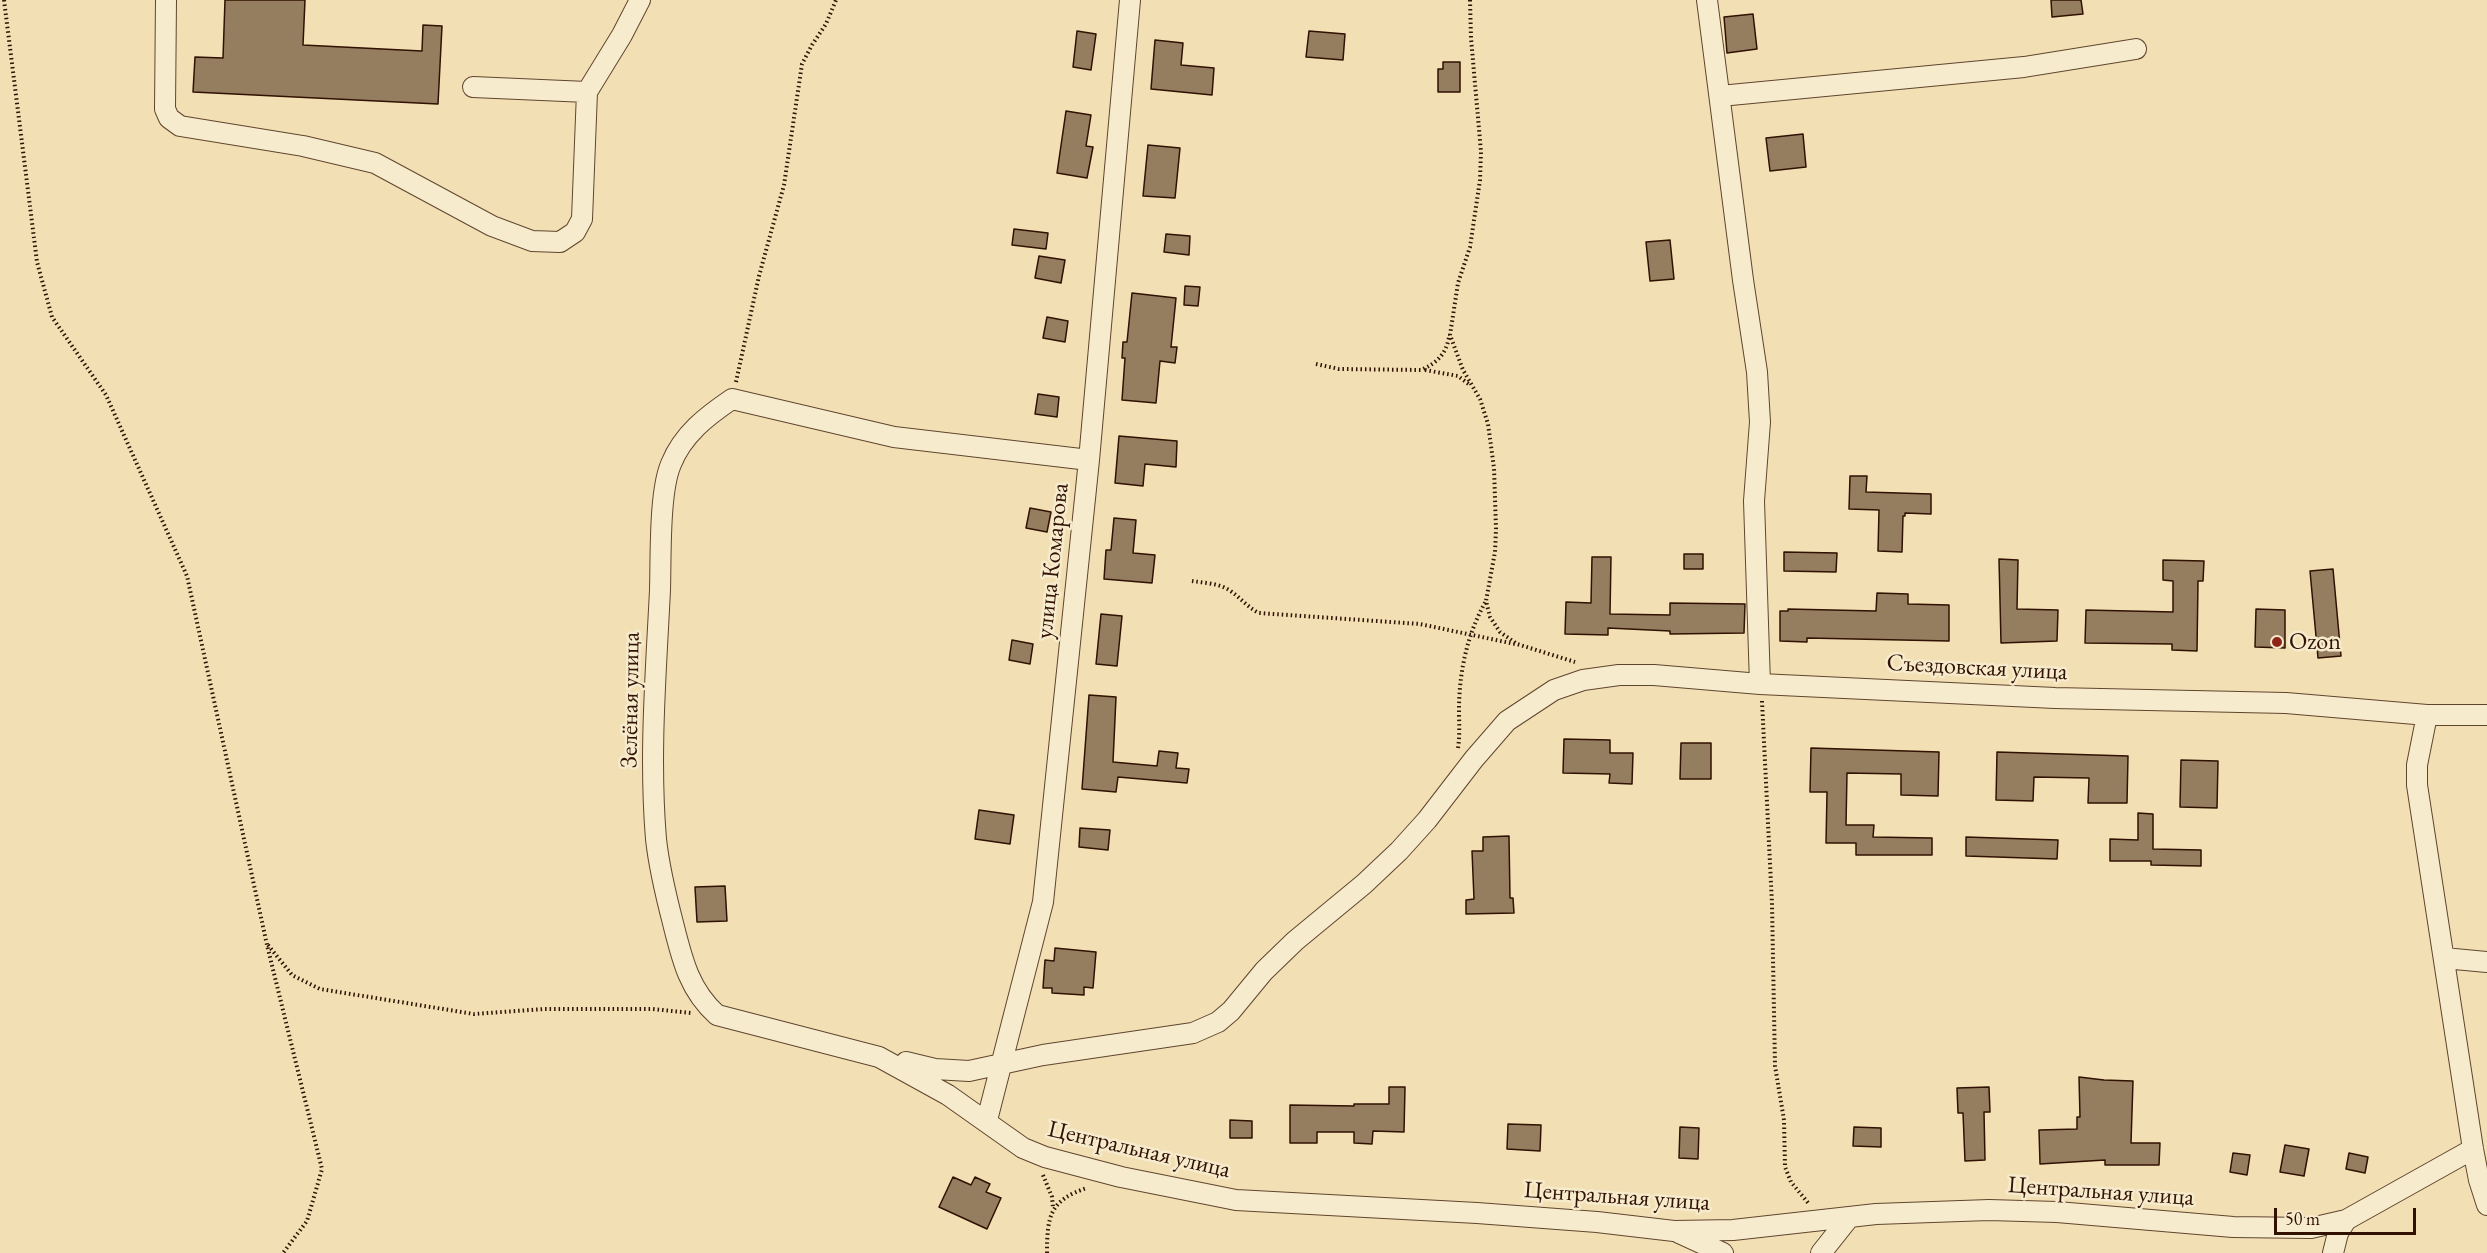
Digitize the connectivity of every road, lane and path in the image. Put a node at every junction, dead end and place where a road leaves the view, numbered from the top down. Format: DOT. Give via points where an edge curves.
graph roads {
  1 [pos="4,0"];
  2 [pos="166,0"];
  3 [pos="640,0"];
  4 [pos="836,0"];
  5 [pos="1130,0"];
  6 [pos="1470,0"];
  7 [pos="1707,0"];
  8 [pos="2136,50"];
  9 [pos="473,87"];
  10 [pos="587,92"];
  11 [pos="1720,96"];
  12 [pos="1449,335"];
  13 [pos="1316,364"];
  14 [pos="1421,370"];
  15 [pos="1472,387"];
  16 [pos="732,399"];
  17 [pos="1089,460"];
  18 [pos="1192,581"];
  19 [pos="1486,601"];
  20 [pos="1471,634"];
  21 [pos="1517,644"];
  22 [pos="1585,665"];
  23 [pos="1760,684"];
  24 [pos="2427,715"];
  25 [pos="2487,715"];
  26 [pos="1457,758"];
  27 [pos="267,945"];
  28 [pos="2444,958"];
  29 [pos="2487,962"];
  30 [pos="717,1015"];
  31 [pos="879,1057"];
  32 [pos="1002,1062"];
  33 [pos="987,1120"];
  34 [pos="2473,1149"];
  35 [pos="1121,1177"];
  36 [pos="2487,1206"];
  37 [pos="1848,1219"];
  38 [pos="2346,1220"];
  39 [pos="1823,1221"];
  40 [pos="1674,1231"];
  41 [pos="283,1253"];
  42 [pos="1047,1253"];
  43 [pos="1723,1253"];
  44 [pos="1821,1253"];
  45 [pos="2333,1253"];
  1 -- 27 [label="path" via="37,262 52,317 106,395 187,576"];
  2 -- 10 [label="street" via="165,109 180,126 303,146 375,163 492,226 532,241 560,242 575,232 582,219"];
  3 -- 10 [label="street"];
  4 -- 16 [label="path" via="802,64 784,185"];
  5 -- 17 [label="street, улица Комарова"];
  6 -- 12 [label="path" via="1480,180 1470,246 1458,283"];
  7 -- 11 [label="street"];
  8 -- 11 [label="street" via="2024,67"];
  9 -- 10 [label="street"];
  11 -- 23 [label="street" via="1757,372 1760,422 1754,501"];
  12 -- 14 [label="path" via="1444,354"];
  12 -- 15 [label="path"];
  13 -- 14 [label="path" via="1339,369"];
  14 -- 15 [label="path" via="1458,376"];
  15 -- 19 [label="path" via="1488,424 1494,468 1495,552"];
  16 -- 17 [label="street" via="894,437"];
  16 -- 30 [label="street, Зелёная улица" via="688,435 670,464 664,500 655,705 656,840 668,903 691,983 703,1003"];
  17 -- 32 [label="street, улица Комарова" via="1043,902"];
  18 -- 20 [label="path" via="1224,587 1260,612 1420,624"];
  19 -- 20 [label="path"];
  19 -- 21 [label="path" via="1500,632"];
  20 -- 21 [label="path"];
  20 -- 26 [label="path" via="1461,679"];
  21 -- 22 [label="path"];
  23 -- 24 [label="street, Съездовская улица" via="2055,698 2325,705"];
  23 -- 32 [label="street, Съездовская улица" via="1619,675 1582,680 1554,690 1507,721 1399,851 1294,941 1218,1022 1193,1033"];
  23 -- 39 [label="path" via="1772,904 1775,1066 1784,1120 1785,1167 1791,1182"];
  24 -- 25 [label="street, Съездовская улица"];
  24 -- 28 [label="street" via="2417,784"];
  27 -- 30 [label="path" via="292,975 320,989 474,1014 633,1009"];
  27 -- 41 [label="path" via="322,1169 307,1221"];
  28 -- 29 [label="street"];
  28 -- 34 [label="street"];
  30 -- 31 [label="street, Центральная улица"];
  31 -- 32 [label="street, Съездовская улица" via="936,1069 969,1071"];
  31 -- 33 [label="street, Центральная улица" via="928,1082"];
  32 -- 33 [label="street, улица Комарова"];
  33 -- 35 [label="street, Центральная улица" via="1023,1148"];
  34 -- 36 [label="street"];
  34 -- 38 [label="street, Центральная улица"];
  35 -- 40 [label="street, Центральная улица" via="1236,1200 1477,1213"];
  35 -- 42 [label="path" via="1068,1194 1053,1208 1047,1224"];
  37 -- 38 [label="street, Центральная улица" via="1905,1212 1989,1210 2233,1227 2311,1228"];
  37 -- 39 [label="street, Центральная улица"];
  37 -- 44 [label="street"];
  38 -- 45 [label="street"];
  39 -- 40 [label="street, Центральная улица"];
  40 -- 43 [label="street"];
}
